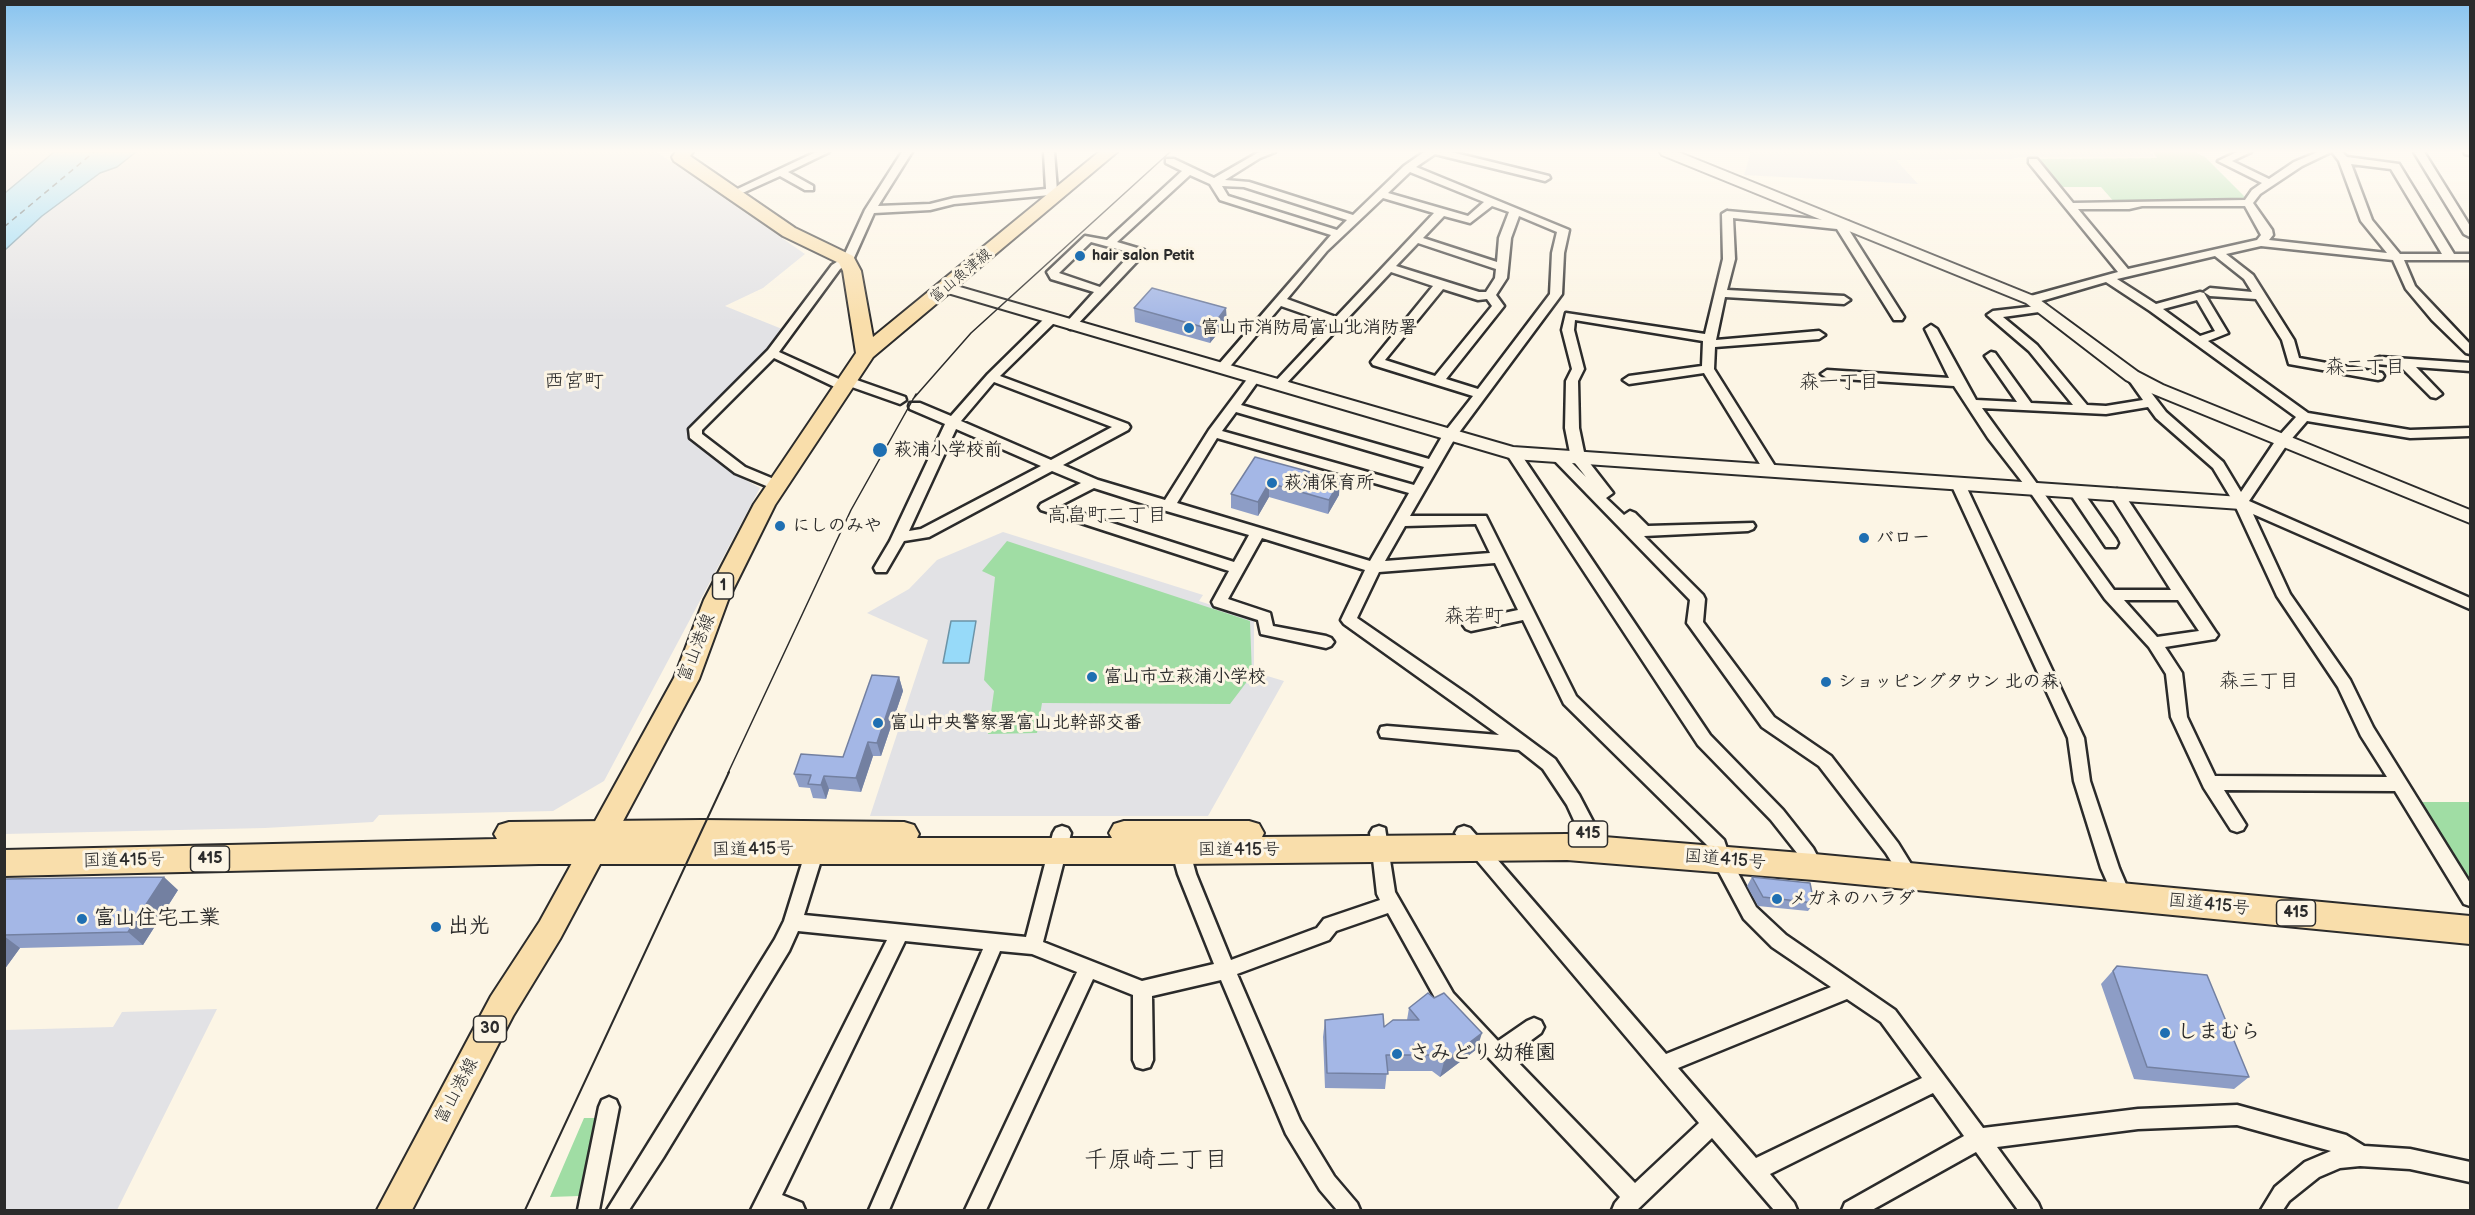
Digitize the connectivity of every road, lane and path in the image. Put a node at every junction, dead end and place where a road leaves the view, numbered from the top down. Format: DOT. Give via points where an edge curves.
graph roads {
  1 [pos="756,209"];
  2 [pos="896,209"];
  3 [pos="1038,209"];
  4 [pos="1147,209"];
  5 [pos="1258,209"];
  6 [pos="1322,209"];
  7 [pos="1365,209"];
  8 [pos="1430,209"];
  9 [pos="1482,209"];
  10 [pos="1508,209"];
  11 [pos="1804,209"];
  12 [pos="2072,209"];
  13 [pos="2252,209"];
  14 [pos="2362,209"];
  15 [pos="2421,209"];
  16 [pos="2454,209"];
  17 [pos="870,210"];
  18 [pos="1441,212"];
  19 [pos="1515,212"];
  20 [pos="1354,219"];
  21 [pos="1843,225"];
  22 [pos="1339,234"];
  23 [pos="2470,234"];
  24 [pos="1416,239"];
  25 [pos="1110,243"];
  26 [pos="2261,243"];
  27 [pos="2217,252"];
  28 [pos="2470,256"];
  29 [pos="2397,257"];
  30 [pos="2450,257"];
  31 [pos="847,260"];
  32 [pos="1387,267"];
  33 [pos="1502,267"];
  34 [pos="2125,273"];
  35 [pos="2108,278"];
  36 [pos="1441,284"];
  37 [pos="946,288"];
  38 [pos="1102,291"];
  39 [pos="2210,292"];
  40 [pos="1720,293"];
  41 [pos="1490,295"];
  42 [pos="2260,296"];
  43 [pos="1844,300"];
  44 [pos="1280,301"];
  45 [pos="2037,304"];
  46 [pos="2154,308"];
  47 [pos="1898,317"];
  48 [pos="1051,320"];
  49 [pos="1337,321"];
  50 [pos="1070,325"];
  51 [pos="1931,329"];
  52 [pos="1819,335"];
  53 [pos="2198,340"];
  54 [pos="1710,341"];
  55 [pos="2468,345"];
  56 [pos="772,353"];
  57 [pos="866,353"];
  58 [pos="1991,356"];
  59 [pos="2380,361"];
  60 [pos="2404,363"];
  61 [pos="1223,367"];
  62 [pos="2470,367"];
  63 [pos="1708,369"];
  64 [pos="1827,374"];
  65 [pos="2132,376"];
  66 [pos="2378,376"];
  67 [pos="992,377"];
  68 [pos="1255,377"];
  69 [pos="1629,380"];
  70 [pos="1438,381"];
  71 [pos="1958,382"];
  72 [pos="845,383"];
  73 [pos="1279,384"];
  74 [pos="1481,394"];
  75 [pos="2436,394"];
  76 [pos="900,400"];
  77 [pos="2152,402"];
  78 [pos="1975,404"];
  79 [pos="915,406"];
  80 [pos="1233,407"];
  81 [pos="2027,407"];
  82 [pos="2082,409"];
  83 [pos="2304,416"];
  84 [pos="952,423"];
  85 [pos="2470,432"];
  86 [pos="1214,433"];
  87 [pos="1449,436"];
  88 [pos="2283,440"];
  89 [pos="1513,453"];
  90 [pos="1558,457"];
  91 [pos="1578,458"];
  92 [pos="1050,465"];
  93 [pos="1433,465"];
  94 [pos="1771,471"];
  95 [pos="1093,483"];
  96 [pos="1958,484"];
  97 [pos="776,485"];
  98 [pos="2035,489"];
  99 [pos="1418,491"];
  100 [pos="2076,492"];
  101 [pos="2118,494"];
  102 [pos="2241,503"];
  103 [pos="1168,507"];
  104 [pos="2470,517"];
  105 [pos="1400,521"];
  106 [pos="1748,526"];
  107 [pos="1257,534"];
  108 [pos="898,537"];
  109 [pos="2111,543"];
  110 [pos="1500,557"];
  111 [pos="1374,567"];
  112 [pos="880,568"];
  113 [pos="1238,568"];
  114 [pos="2110,595"];
  115 [pos="2182,595"];
  116 [pos="2470,604"];
  117 [pos="1528,614"];
  118 [pos="1471,625"];
  119 [pos="1326,642"];
  120 [pos="2154,643"];
  121 [pos="1387,732"];
  122 [pos="1523,744"];
  123 [pos="2210,783"];
  124 [pos="2401,784"];
  125 [pos="2237,825"];
  126 [pos="1470,840"];
  127 [pos="818,841"];
  128 [pos="1060,841"];
  129 [pos="1380,841"];
  130 [pos="597,842"];
  131 [pos="1178,842"];
  132 [pos="1593,842"];
  133 [pos="4,847"];
  134 [pos="1720,852"];
  135 [pos="1810,860"];
  136 [pos="4,863"];
  137 [pos="1905,869"];
  138 [pos="2119,888"];
  139 [pos="2470,898"];
  140 [pos="1392,904"];
  141 [pos="2470,912"];
  142 [pos="793,922"];
  143 [pos="2470,930"];
  144 [pos="900,933"];
  145 [pos="995,942"];
  146 [pos="1033,946"];
  147 [pos="1088,969"];
  148 [pos="1226,970"];
  149 [pos="1849,989"];
  150 [pos="1142,990"];
  151 [pos="1534,1027"];
  152 [pos="1497,1054"];
  153 [pos="1143,1060"];
  154 [pos="1663,1065"];
  155 [pos="1936,1081"];
  156 [pos="609,1107"];
  157 [pos="1713,1124"];
  158 [pos="1979,1139"];
  159 [pos="2360,1156"];
  160 [pos="1754,1171"];
  161 [pos="2470,1172"];
  162 [pos="1628,1204"];
  163 [pos="764,1206"];
  164 [pos="394,1210"];
  165 [pos="588,1210"];
  166 [pos="617,1210"];
  167 [pos="795,1210"];
  168 [pos="879,1210"];
  169 [pos="975,1210"];
  170 [pos="1350,1210"];
  171 [pos="1787,1210"];
  172 [pos="1852,1210"];
  173 [pos="2031,1210"];
  174 [pos="2271,1210"];
  1 -- 31 [label="main road" via="789,232"];
  2 -- 17 [label="street"];
  3 -- 37 [label="main road, 富山魚津線 / 1"];
  4 -- 25 [label="street"];
  5 -- 22 [label="street"];
  6 -- 20 [label="street"];
  7 -- 20 [label="street"];
  8 -- 18 [label="street"];
  9 -- 18 [label="street" via="1470,220"];
  10 -- 19 [label="street"];
  11 -- 21 [label="street"];
  12 -- 34 [label="street"];
  13 -- 26 [label="street" via="2266,230"];
  14 -- 29 [label="street" via="2367,221"];
  15 -- 30 [label="street"];
  16 -- 23 [label="street"];
  17 -- 31 [label="street"];
  18 -- 24 [label="street"];
  19 -- 33 [label="street" via="1505,238"];
  19 -- 74 [label="street" via="1563,230 1556,294"];
  20 -- 22 [label="street"];
  21 -- 40 [label="street" via="1726,214 1729,259"];
  21 -- 45 [label="street"];
  21 -- 47 [label="street"];
  22 -- 44 [label="street"];
  24 -- 32 [label="street"];
  24 -- 33 [label="street"];
  25 -- 38 [label="street" via="1140,252"];
  25 -- 38 [label="street" via="1089,238 1053,272 1055,277"];
  26 -- 27 [label="street"];
  26 -- 29 [label="street"];
  27 -- 34 [label="street"];
  27 -- 42 [label="street" via="2249,277"];
  28 -- 30 [label="street"];
  29 -- 30 [label="street"];
  29 -- 55 [label="street" via="2410,287"];
  31 -- 56 [label="street" via="836,267"];
  31 -- 57 [label="main road"];
  32 -- 36 [label="street"];
  32 -- 49 [label="street"];
  33 -- 41 [label="street" via="1501,278"];
  34 -- 35 [label="street"];
  35 -- 45 [label="street"];
  35 -- 46 [label="street"];
  36 -- 41 [label="street" via="1478,296"];
  36 -- 70 [label="street" via="1377,362"];
  37 -- 48 [label="street"];
  37 -- 57 [label="main road, 富山魚津線 / 1"];
  38 -- 50 [label="street"];
  39 -- 42 [label="street"];
  40 -- 43 [label="street"];
  40 -- 54 [label="street"];
  41 -- 70 [label="street" via="1498,306"];
  42 -- 66 [label="street" via="2288,340 2293,361"];
  44 -- 49 [label="street"];
  44 -- 61 [label="street"];
  45 -- 65 [label="street"];
  45 -- 82 [label="street" via="1993,315 2033,348"];
  46 -- 53 [label="street"];
  46 -- 53 [label="street" via="2200,296 2222,333"];
  48 -- 50 [label="street"];
  48 -- 67 [label="street"];
  49 -- 73 [label="street"];
  50 -- 61 [label="street"];
  51 -- 71 [label="street"];
  52 -- 54 [label="street"];
  53 -- 83 [label="street"];
  54 -- 63 [label="street"];
  54 -- 91 [label="street" via="1570,316 1568,330 1578,369 1572,381 1571,405"];
  56 -- 72 [label="street"];
  56 -- 97 [label="street" via="696,429 695,435 740,470"];
  57 -- 72 [label="main road, 富山港線 / 1"];
  58 -- 81 [label="street"];
  59 -- 60 [label="street"];
  60 -- 62 [label="street"];
  60 -- 75 [label="street"];
  61 -- 68 [label="street"];
  63 -- 69 [label="street"];
  63 -- 94 [label="street"];
  64 -- 71 [label="street"];
  65 -- 77 [label="street"];
  65 -- 88 [label="street"];
  67 -- 84 [label="street"];
  67 -- 92 [label="street" via="1123,427"];
  68 -- 73 [label="street"];
  68 -- 80 [label="street"];
  70 -- 74 [label="street"];
  71 -- 78 [label="street"];
  72 -- 76 [label="street"];
  72 -- 97 [label="main road, 富山港線 / 1"];
  73 -- 87 [label="street"];
  74 -- 87 [label="street"];
  77 -- 82 [label="street" via="2106,410"];
  77 -- 102 [label="street" via="2161,415 2218,465"];
  78 -- 81 [label="street"];
  78 -- 98 [label="street" via="1993,435"];
  79 -- 84 [label="street"];
  80 -- 86 [label="street"];
  80 -- 93 [label="street"];
  81 -- 82 [label="street"];
  83 -- 85 [label="street" via="2410,434"];
  83 -- 88 [label="street"];
  84 -- 92 [label="street"];
  84 -- 108 [label="street"];
  86 -- 99 [label="street"];
  86 -- 103 [label="street"];
  87 -- 89 [label="street"];
  87 -- 93 [label="street"];
  88 -- 102 [label="street"];
  88 -- 104 [label="street"];
  89 -- 90 [label="street"];
  89 -- 135 [label="street" via="1704,741 1777,815"];
  90 -- 91 [label="street"];
  90 -- 137 [label="street" via="1698,599 1695,623 1768,722 1825,761"];
  91 -- 94 [label="street"];
  91 -- 106 [label="street" via="1603,490 1645,531"];
  92 -- 95 [label="street"];
  92 -- 108 [label="street" via="924,534"];
  93 -- 99 [label="street"];
  94 -- 96 [label="street"];
  95 -- 103 [label="street"];
  95 -- 113 [label="street" via="1046,507"];
  96 -- 98 [label="street"];
  96 -- 138 [label="street" via="2076,738 2082,781"];
  97 -- 130 [label="main road, 富山港線 / 1" via="716,600 686,679"];
  98 -- 100 [label="street"];
  98 -- 114 [label="street"];
  99 -- 105 [label="street"];
  100 -- 101 [label="street"];
  100 -- 109 [label="street"];
  101 -- 102 [label="street"];
  101 -- 115 [label="street"];
  102 -- 116 [label="street"];
  102 -- 124 [label="street" via="2284,596 2344,684 2367,731"];
  103 -- 107 [label="street"];
  105 -- 110 [label="street" via="1481,519"];
  105 -- 111 [label="street"];
  107 -- 111 [label="street"];
  107 -- 113 [label="street"];
  108 -- 112 [label="street"];
  110 -- 111 [label="street"];
  110 -- 117 [label="street"];
  111 -- 122 [label="street" via="1348,620"];
  113 -- 119 [label="street" via="1219,602 1265,617 1266,630"];
  114 -- 115 [label="street"];
  114 -- 120 [label="street"];
  115 -- 120 [label="street" via="2210,634"];
  117 -- 118 [label="street"];
  117 -- 134 [label="street" via="1570,700"];
  120 -- 123 [label="street" via="2174,673 2179,717"];
  121 -- 122 [label="street"];
  122 -- 132 [label="street" via="1549,764 1573,800"];
  123 -- 124 [label="street"];
  123 -- 125 [label="street"];
  124 -- 139 [label="street"];
  126 -- 129 [label="highway, 国道415号 / 415"];
  126 -- 132 [label="highway, 国道415号 / 415"];
  126 -- 154 [label="street"];
  127 -- 128 [label="highway, 国道415号 / 415"];
  127 -- 130 [label="highway, 国道415号 / 415"];
  127 -- 142 [label="street"];
  128 -- 131 [label="highway, 国道415号 / 415"];
  128 -- 146 [label="street"];
  129 -- 131 [label="highway, 国道415号 / 415"];
  129 -- 140 [label="street" via="1386,894"];
  130 -- 133 [label="highway, 国道415号 / 415"];
  130 -- 136 [label="highway, 国道415号 / 415"];
  130 -- 164 [label="main road, 富山港線 / 30" via="550,930 502,1006"];
  131 -- 148 [label="street"];
  132 -- 134 [label="highway, 国道415号 / 415"];
  134 -- 135 [label="highway, 国道415号 / 415"];
  134 -- 149 [label="street" via="1750,913 1779,941"];
  135 -- 137 [label="highway, 国道415号 / 415"];
  137 -- 138 [label="highway, 国道415号 / 415"];
  138 -- 141 [label="highway, 国道415号 / 415"];
  138 -- 143 [label="highway, 国道415号 / 415"];
  140 -- 148 [label="street" via="1330,925 1323,934"];
  140 -- 152 [label="street" via="1446,999"];
  142 -- 144 [label="street"];
  142 -- 166 [label="street"];
  144 -- 145 [label="street"];
  144 -- 163 [label="street"];
  145 -- 146 [label="street"];
  145 -- 168 [label="street"];
  146 -- 147 [label="street"];
  147 -- 150 [label="street"];
  147 -- 169 [label="street"];
  148 -- 150 [label="street"];
  148 -- 170 [label="street" via="1293,1127 1327,1183"];
  149 -- 154 [label="street"];
  149 -- 155 [label="street" via="1888,1016"];
  150 -- 153 [label="street"];
  151 -- 152 [label="street"];
  152 -- 162 [label="street"];
  154 -- 157 [label="street"];
  155 -- 158 [label="street"];
  155 -- 160 [label="street"];
  156 -- 165 [label="street"];
  157 -- 160 [label="street"];
  157 -- 162 [label="street"];
  158 -- 159 [label="street" via="2138,1119 2237,1115 2346,1145"];
  158 -- 172 [label="street"];
  158 -- 173 [label="street"];
  159 -- 161 [label="street" via="2410,1159"];
  159 -- 174 [label="street" via="2340,1158 2312,1169 2282,1194"];
  160 -- 171 [label="street"];
  163 -- 167 [label="street"];
}
